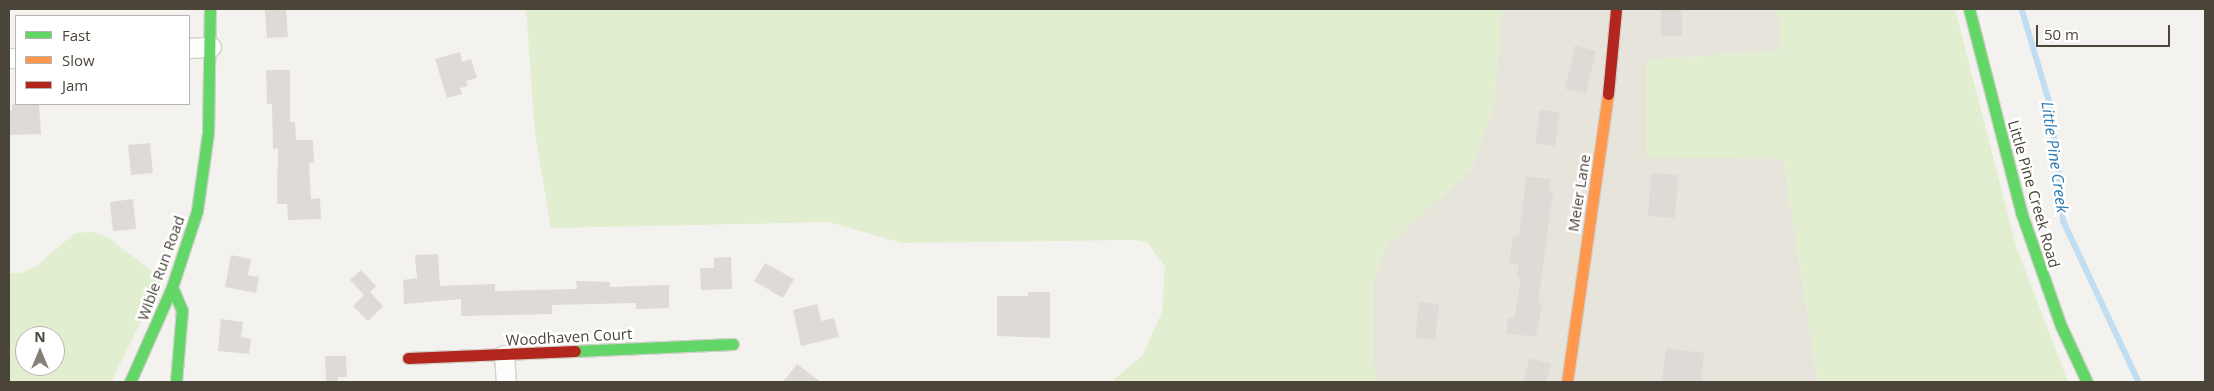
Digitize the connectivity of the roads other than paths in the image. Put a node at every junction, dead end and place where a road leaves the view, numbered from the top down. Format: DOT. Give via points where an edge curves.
graph roads {
  1 [pos="210,9"];
  2 [pos="1616,9"];
  3 [pos="1969,9"];
  4 [pos="211,47"];
  5 [pos="190,48"];
  6 [pos="172,288"];
  7 [pos="733,344"];
  8 [pos="504,355"];
  9 [pos="408,358"];
  10 [pos="130,382"];
  11 [pos="176,382"];
  12 [pos="506,382"];
  13 [pos="1568,382"];
  14 [pos="2087,382"];
  1 -- 4 [label="street, Wible Run Road"];
  2 -- 13 [label="street, Meier Lane" via="1604,133"];
  3 -- 14 [label="street, Little Pine Creek Road" via="2021,212 2061,326"];
  4 -- 5 [label="street"];
  4 -- 6 [label="street, Wible Run Road" via="203,174 187,246"];
  6 -- 10 [label="street, Wible Run Road"];
  6 -- 11 [label="street" via="182,310"];
  7 -- 8 [label="street, Woodhaven Court"];
  8 -- 9 [label="street, Woodhaven Court"];
  8 -- 12 [label="street"];
}
